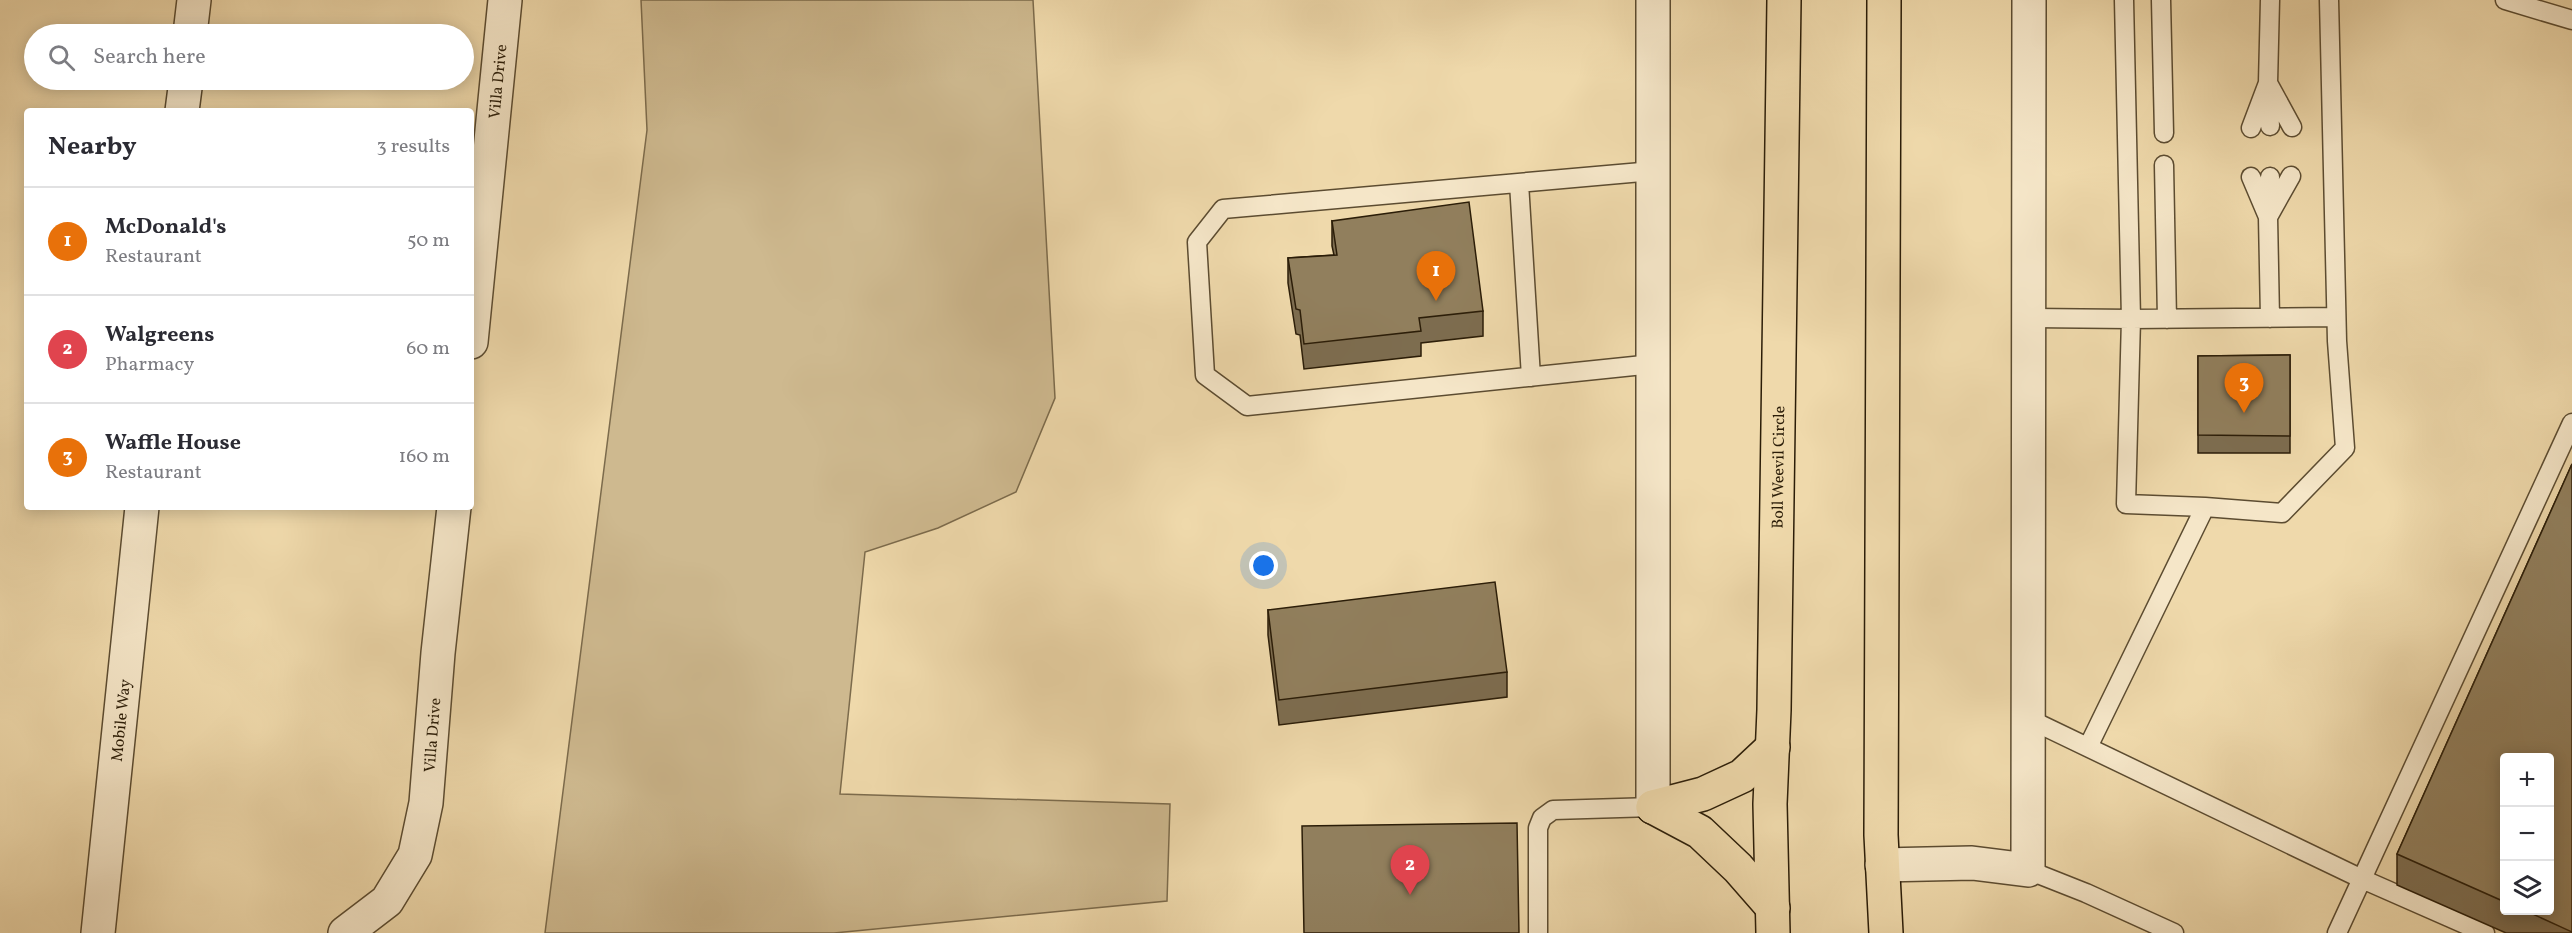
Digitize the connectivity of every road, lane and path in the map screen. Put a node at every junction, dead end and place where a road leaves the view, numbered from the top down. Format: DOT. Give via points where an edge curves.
graph roads {
  1 [pos="194,0"];
  2 [pos="505,0"];
  3 [pos="1653,0"];
  4 [pos="1784,0"];
  5 [pos="1884,0"];
  6 [pos="2029,0"];
  7 [pos="2124,0"];
  8 [pos="2161,0"];
  9 [pos="2270,0"];
  10 [pos="2329,0"];
  11 [pos="2505,0"];
  12 [pos="2572,20"];
  13 [pos="191,24"];
  14 [pos="2268,83"];
  15 [pos="185,90"];
  16 [pos="182,108"];
  17 [pos="2270,126"];
  18 [pos="2292,127"];
  19 [pos="2251,128"];
  20 [pos="2164,133"];
  21 [pos="2164,165"];
  22 [pos="1653,171"];
  23 [pos="2291,176"];
  24 [pos="2251,177"];
  25 [pos="2270,177"];
  26 [pos="1519,183"];
  27 [pos="2268,217"];
  28 [pos="474,312"];
  29 [pos="2337,317"];
  30 [pos="2029,318"];
  31 [pos="2270,318"];
  32 [pos="2131,319"];
  33 [pos="2167,319"];
  34 [pos="1653,364"];
  35 [pos="1531,377"];
  36 [pos="2572,423"];
  37 [pos="2205,507"];
  38 [pos="142,510"];
  39 [pos="454,510"];
  40 [pos="2029,719"];
  41 [pos="1773,747"];
  42 [pos="2088,747"];
  43 [pos="1653,807"];
  44 [pos="1882,865"];
  45 [pos="2028,870"];
  46 [pos="2362,879"];
  47 [pos="1773,921"];
  48 [pos="98,933"];
  49 [pos="345,933"];
  50 [pos="1538,933"];
  51 [pos="1886,933"];
  52 [pos="2174,933"];
  53 [pos="2337,933"];
  54 [pos="2485,933"];
  1 -- 13 [label="street"];
  2 -- 28 [label="street, Villa Drive"];
  3 -- 22 [label="street"];
  4 -- 41 [label="highway, Boll Weevil Circle"];
  5 -- 44 [label="highway"];
  6 -- 30 [label="street"];
  7 -- 32 [label="lane"];
  8 -- 20 [label="lane"];
  9 -- 14 [label="lane"];
  10 -- 29 [label="lane"];
  11 -- 12 [label="lane"];
  14 -- 17 [label="lane"];
  14 -- 18 [label="lane"];
  14 -- 19 [label="lane"];
  15 -- 16 [label="street"];
  21 -- 33 [label="lane"];
  22 -- 26 [label="lane"];
  22 -- 34 [label="street"];
  23 -- 27 [label="lane"];
  24 -- 27 [label="lane"];
  25 -- 27 [label="lane"];
  26 -- 35 [label="lane"];
  26 -- 35 [label="lane" via="1223,209 1197,242 1205,375 1247,406"];
  27 -- 31 [label="lane"];
  29 -- 31 [label="lane"];
  29 -- 37 [label="lane" via="2344,448 2282,513"];
  30 -- 32 [label="lane"];
  30 -- 40 [label="street"];
  31 -- 33 [label="lane"];
  32 -- 33 [label="lane"];
  32 -- 37 [label="lane" via="2126,504"];
  34 -- 35 [label="lane"];
  34 -- 43 [label="street"];
  36 -- 46 [label="lane"];
  37 -- 42 [label="lane"];
  38 -- 48 [label="street, Mobile Way"];
  39 -- 49 [label="street, Villa Drive" via="426,803 415,855 387,901"];
  40 -- 42 [label="lane"];
  40 -- 45 [label="street"];
  41 -- 43 [label="highway" via="1742,776 1703,794"];
  41 -- 47 [label="highway, Boll Weevil Circle"];
  42 -- 46 [label="lane"];
  43 -- 47 [label="highway" via="1700,832 1738,868"];
  43 -- 50 [label="lane" via="1554,810 1542,818 1538,828"];
  44 -- 45 [label="street" via="1972,863"];
  44 -- 51 [label="highway"];
  45 -- 52 [label="lane"];
  46 -- 53 [label="lane"];
  46 -- 54 [label="lane"];
}
